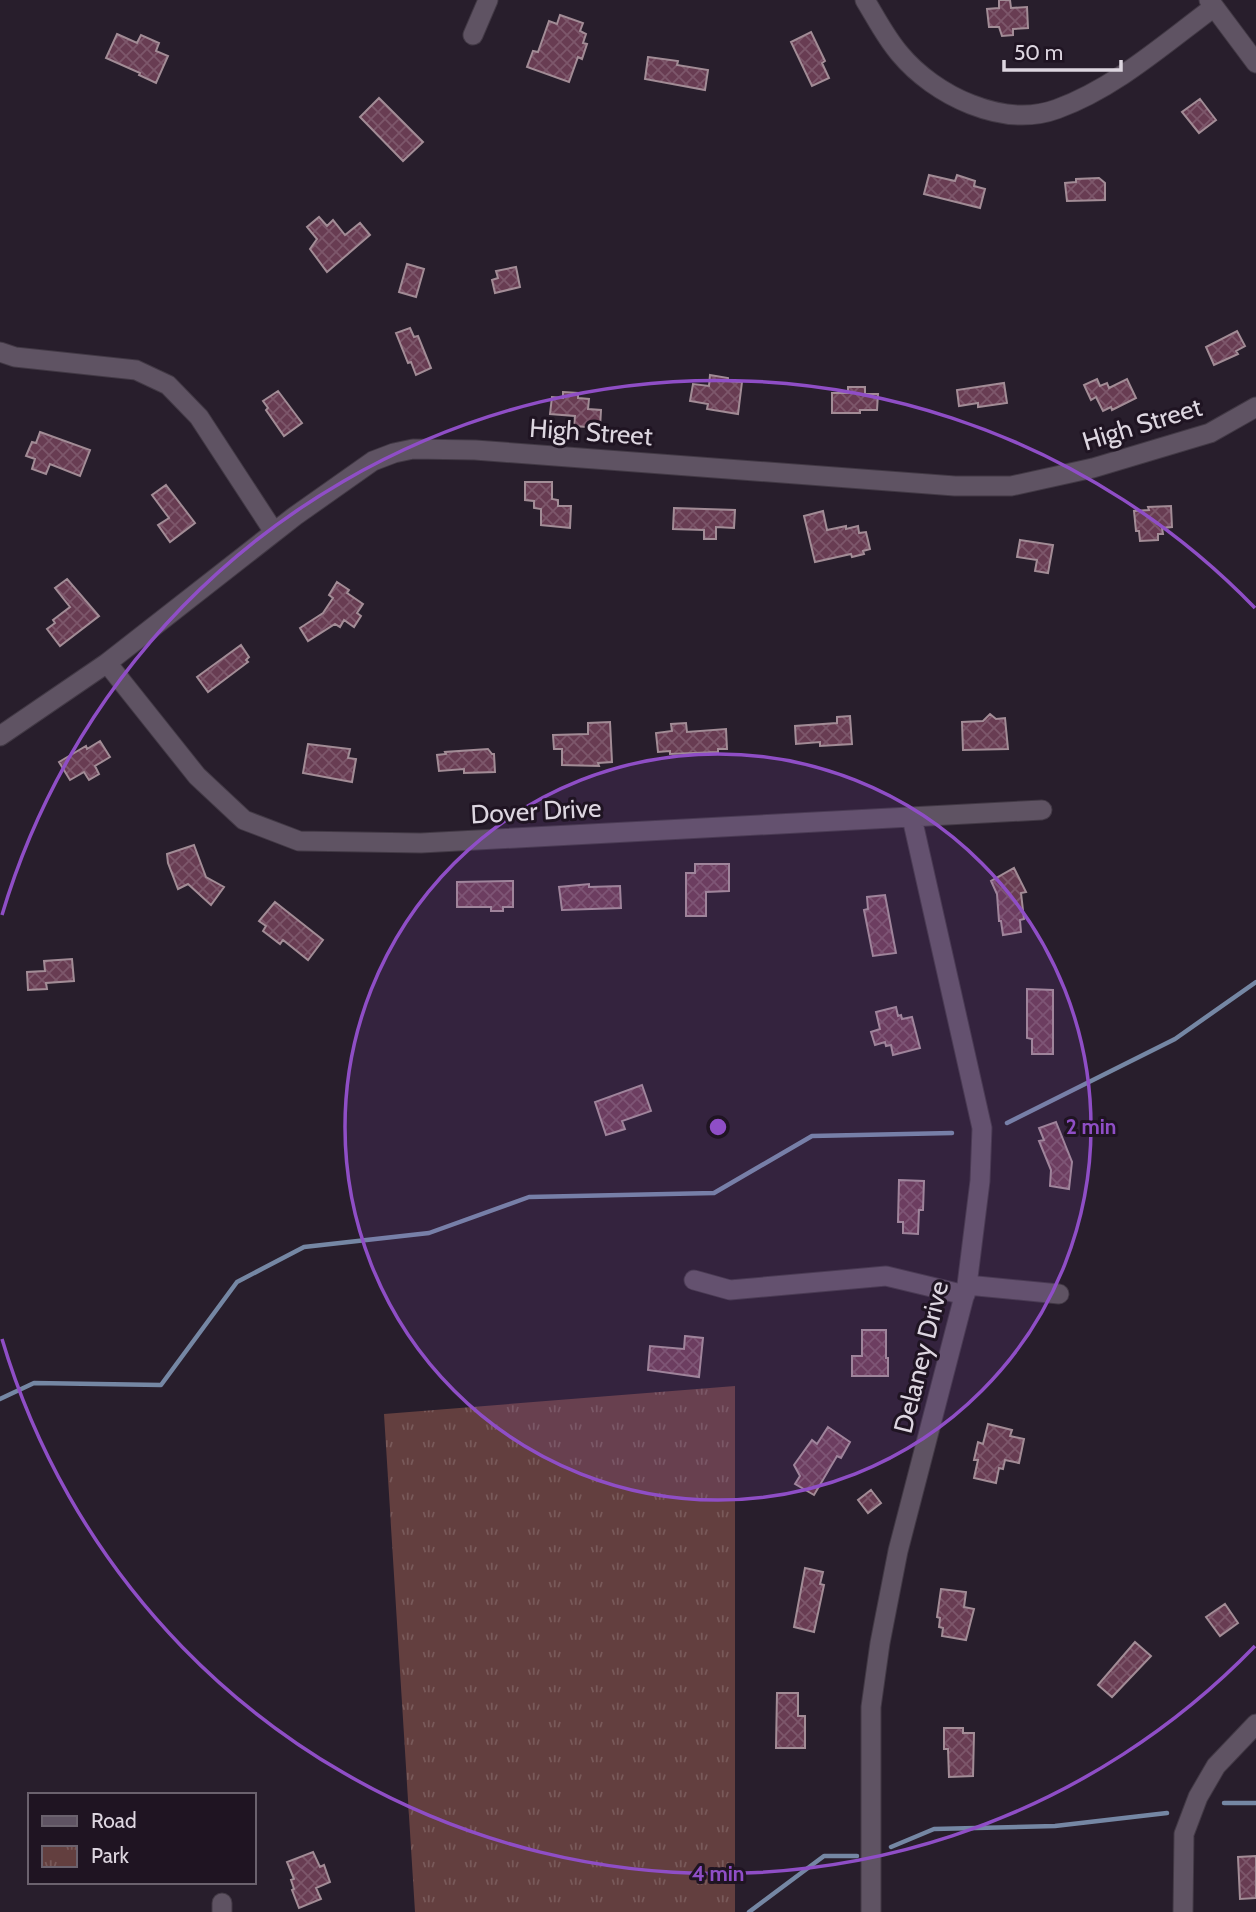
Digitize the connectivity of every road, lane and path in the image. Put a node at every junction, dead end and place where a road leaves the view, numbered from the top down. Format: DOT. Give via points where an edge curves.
graph roads {
  1 [pos="488,0"];
  2 [pos="865,0"];
  3 [pos="1211,4"];
  4 [pos="473,35"];
  5 [pos="1256,62"];
  6 [pos="0,352"];
  7 [pos="1256,407"];
  8 [pos="274,532"];
  9 [pos="107,663"];
  10 [pos="0,736"];
  11 [pos="1042,810"];
  12 [pos="912,818"];
  13 [pos="694,1280"];
  14 [pos="966,1290"];
  15 [pos="1059,1294"];
  16 [pos="1256,1724"];
  17 [pos="871,1912"];
  18 [pos="1183,1912"];
  1 -- 4 [label="street"];
  2 -- 3 [label="street" via="900,54 925,79 970,104 1021,114 1055,110 1094,93"];
  3 -- 5 [label="street"];
  6 -- 8 [label="street" via="136,370 168,385 200,417"];
  7 -- 8 [label="street, High Street" via="1210,433 1093,468 1011,486 413,449 373,461"];
  8 -- 9 [label="street, High Street"];
  9 -- 10 [label="street, High Street"];
  9 -- 12 [label="street, Dover Drive" via="197,776 244,820 299,841 421,843"];
  11 -- 12 [label="street, Dover Drive"];
  12 -- 14 [label="street, Delaney Drive" via="982,1128"];
  13 -- 14 [label="street" via="730,1290 886,1276"];
  14 -- 15 [label="street"];
  14 -- 17 [label="street, Delaney Drive" via="898,1550 880,1643 871,1707"];
  16 -- 18 [label="street" via="1216,1766 1198,1797 1184,1834"];
}
